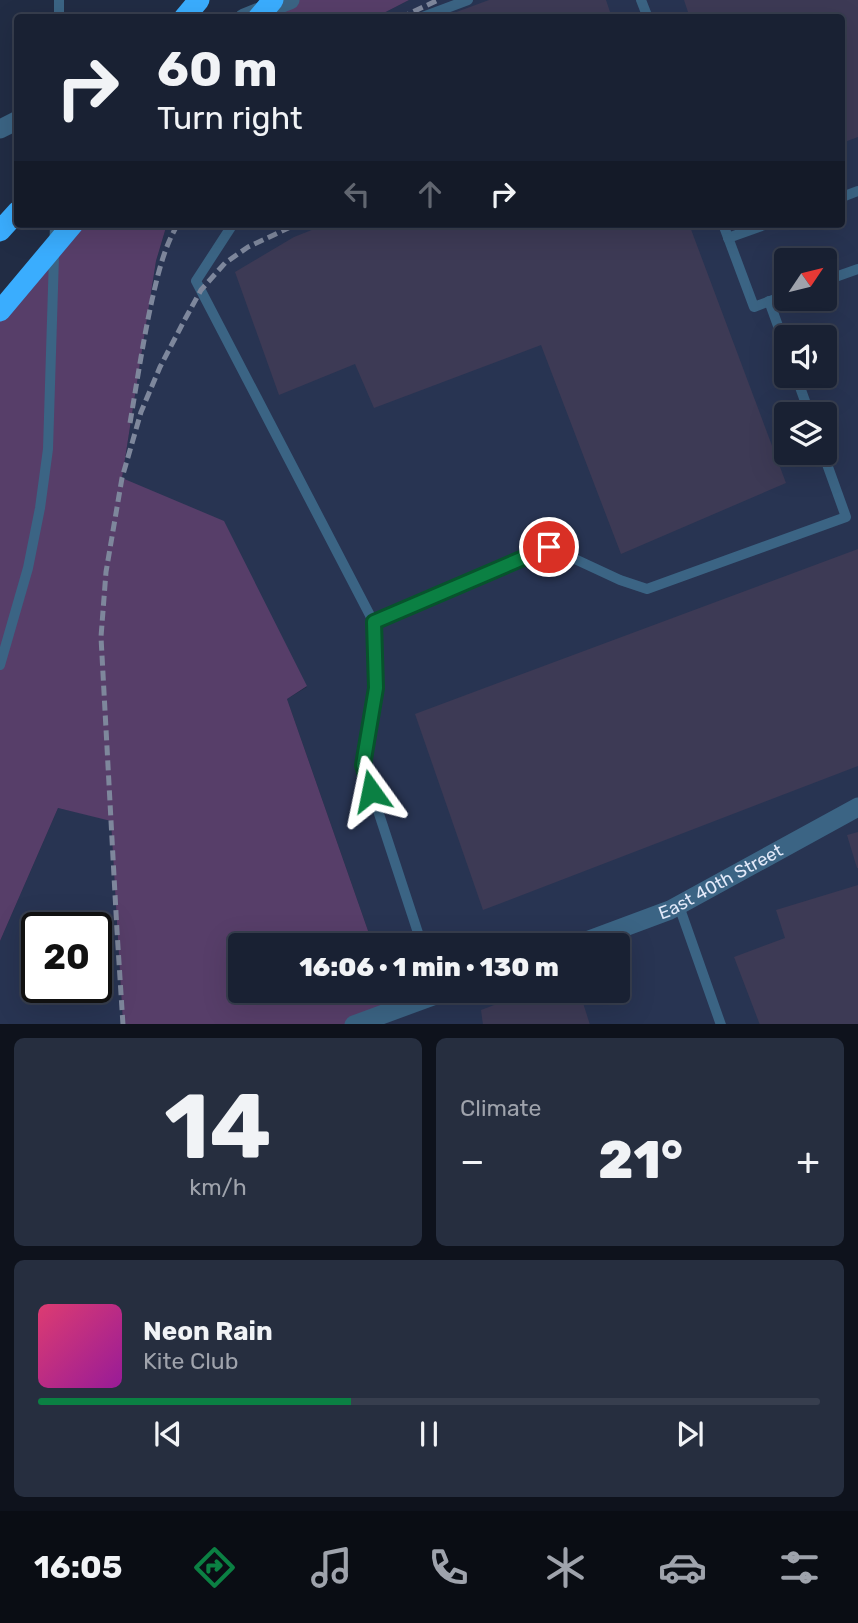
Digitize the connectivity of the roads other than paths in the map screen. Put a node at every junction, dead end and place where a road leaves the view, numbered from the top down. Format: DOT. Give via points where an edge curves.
graph roads {
  1 [pos="199,0"];
  2 [pos="272,0"];
  3 [pos="290,0"];
  4 [pos="468,0"];
  5 [pos="187,14"];
  6 [pos="254,14"];
  7 [pos="261,14"];
  8 [pos="431,14"];
  9 [pos="14,215"];
  10 [pos="55,228"];
  11 [pos="71,228"];
  12 [pos="230,228"];
  13 [pos="724,228"];
  14 [pos="756,228"];
  15 [pos="0,231"];
  16 [pos="728,238"];
  17 [pos="858,269"];
  18 [pos="837,276"];
  19 [pos="774,299"];
  20 [pos="769,301"];
  21 [pos="0,311"];
  22 [pos="778,325"];
  23 [pos="827,465"];
  24 [pos="846,517"];
  25 [pos="858,521"];
  26 [pos="374,622"];
  27 [pos="0,665"];
  28 [pos="858,807"];
  29 [pos="679,906"];
  30 [pos="418,933"];
  31 [pos="609,933"];
  32 [pos="412,1003"];
  33 [pos="354,1024"];
  34 [pos="721,1024"];
  1 -- 5 [label="highway"];
  2 -- 7 [label="highway, bridge"];
  3 -- 6 [label="street"];
  4 -- 8 [label="lane"];
  9 -- 15 [label="highway"];
  10 -- 27 [label="lane" via="48,449 30,558"];
  11 -- 21 [label="highway, bridge"];
  12 -- 26 [label="lane" via="196,281"];
  13 -- 16 [label="lane"];
  14 -- 16 [label="lane"];
  16 -- 20 [label="lane" via="754,307"];
  17 -- 18 [label="lane"];
  19 -- 20 [label="lane"];
  20 -- 22 [label="lane"];
  23 -- 24 [label="lane"];
  24 -- 25 [label="lane"];
  24 -- 26 [label="lane" via="648,589 549,547"];
  26 -- 30 [label="lane" via="376,688 363,765"];
  28 -- 29 [label="street, East 40th Street"];
  29 -- 31 [label="street, East 40th Street"];
  29 -- 34 [label="lane"];
  32 -- 33 [label="street"];
}
